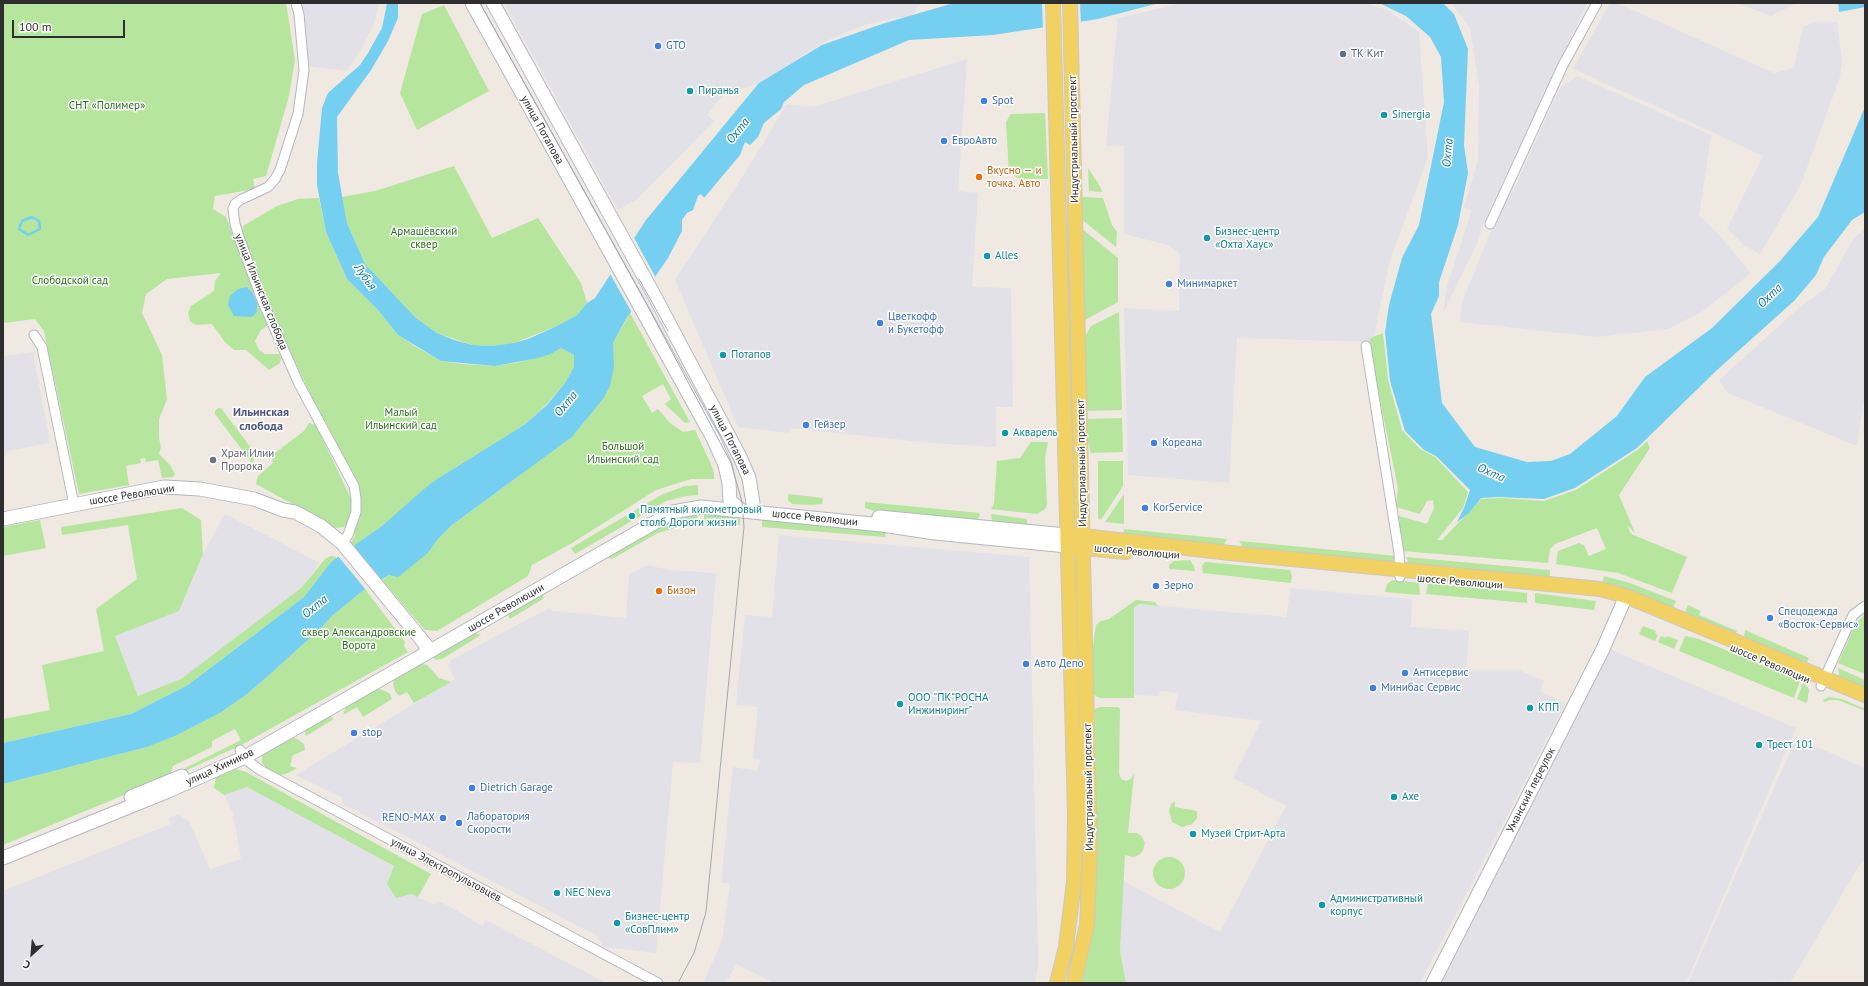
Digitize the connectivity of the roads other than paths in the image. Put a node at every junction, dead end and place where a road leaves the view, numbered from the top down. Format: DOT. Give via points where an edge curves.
graph roads {
  1 [pos="296,3"];
  2 [pos="472,3"];
  3 [pos="493,3"];
  4 [pos="1053,3"];
  5 [pos="1070,3"];
  6 [pos="1597,3"];
  7 [pos="1071,43"];
  8 [pos="1054,45"];
  9 [pos="1490,224"];
  10 [pos="34,336"];
  11 [pos="1366,346"];
  12 [pos="730,501"];
  13 [pos="753,503"];
  14 [pos="74,505"];
  15 [pos="742,511"];
  16 [pos="3,519"];
  17 [pos="1067,540"];
  18 [pos="1084,542"];
  19 [pos="344,547"];
  20 [pos="1400,573"];
  21 [pos="1625,599"];
  22 [pos="1865,606"];
  23 [pos="424,649"];
  24 [pos="1823,682"];
  25 [pos="1865,695"];
  26 [pos="1865,704"];
  27 [pos="242,753"];
  28 [pos="3,849"];
  29 [pos="3,858"];
  30 [pos="658,983"];
  31 [pos="1057,983"];
  32 [pos="1074,983"];
  33 [pos="1433,983"];
  1 -- 19 [label="street, улица Ильинская слобода" via="304,70 298,114 275,179 268,187 240,200 233,209 235,224 262,300 302,390 354,486 356,512"];
  2 -- 12 [label="street, улица Потапова" via="713,438 725,465"];
  3 -- 13 [label="street, улица Потапова" via="653,293 747,471"];
  4 -- 8 [label="main road, Индустриальный проспект"];
  5 -- 7 [label="main road, Индустриальный проспект"];
  6 -- 9 [label="street" via="1563,65"];
  7 -- 8 [label="main road"];
  7 -- 18 [label="main road, Индустриальный проспект"];
  8 -- 17 [label="main road, Индустриальный проспект"];
  10 -- 14 [label="street" via="42,347"];
  11 -- 20 [label="street"];
  12 -- 13 [label="street, шоссе Революции"];
  12 -- 15 [label="street"];
  12 -- 23 [label="street, шоссе Революции" via="687,501 669,504"];
  13 -- 15 [label="street"];
  13 -- 17 [label="street, шоссе Революции"];
  14 -- 16 [label="street, шоссе Революции"];
  14 -- 19 [label="street, шоссе Революции" via="164,487 184,487 240,496 283,510 328,540"];
  15 -- 17 [label="street, шоссе Революции" via="935,533"];
  15 -- 23 [label="street, шоссе Революции" via="701,507 673,512"];
  17 -- 18 [label="main road, шоссе Революции"];
  17 -- 31 [label="main road, Индустриальный проспект" via="1074,882 1066,948"];
  18 -- 20 [label="main road, шоссе Революции" via="1122,542"];
  18 -- 32 [label="main road, Индустриальный проспект" via="1090,876 1086,925"];
  19 -- 23 [label="street, шоссе Революции"];
  20 -- 21 [label="main road, шоссе Революции" via="1582,586 1600,589"];
  21 -- 24 [label="main road, шоссе Революции"];
  21 -- 33 [label="street, Уманский переулок" via="1603,649"];
  22 -- 24 [label="street" via="1853,615"];
  23 -- 27 [label="street, улица Химиков"];
  24 -- 25 [label="main road, шоссе Революции"];
  24 -- 26 [label="main road, шоссе Революции"];
  27 -- 28 [label="street, улица Химиков"];
  27 -- 29 [label="street, улица Химиков" via="166,792"];
  27 -- 30 [label="street, улица Электропультовцев" via="260,770"];
}
